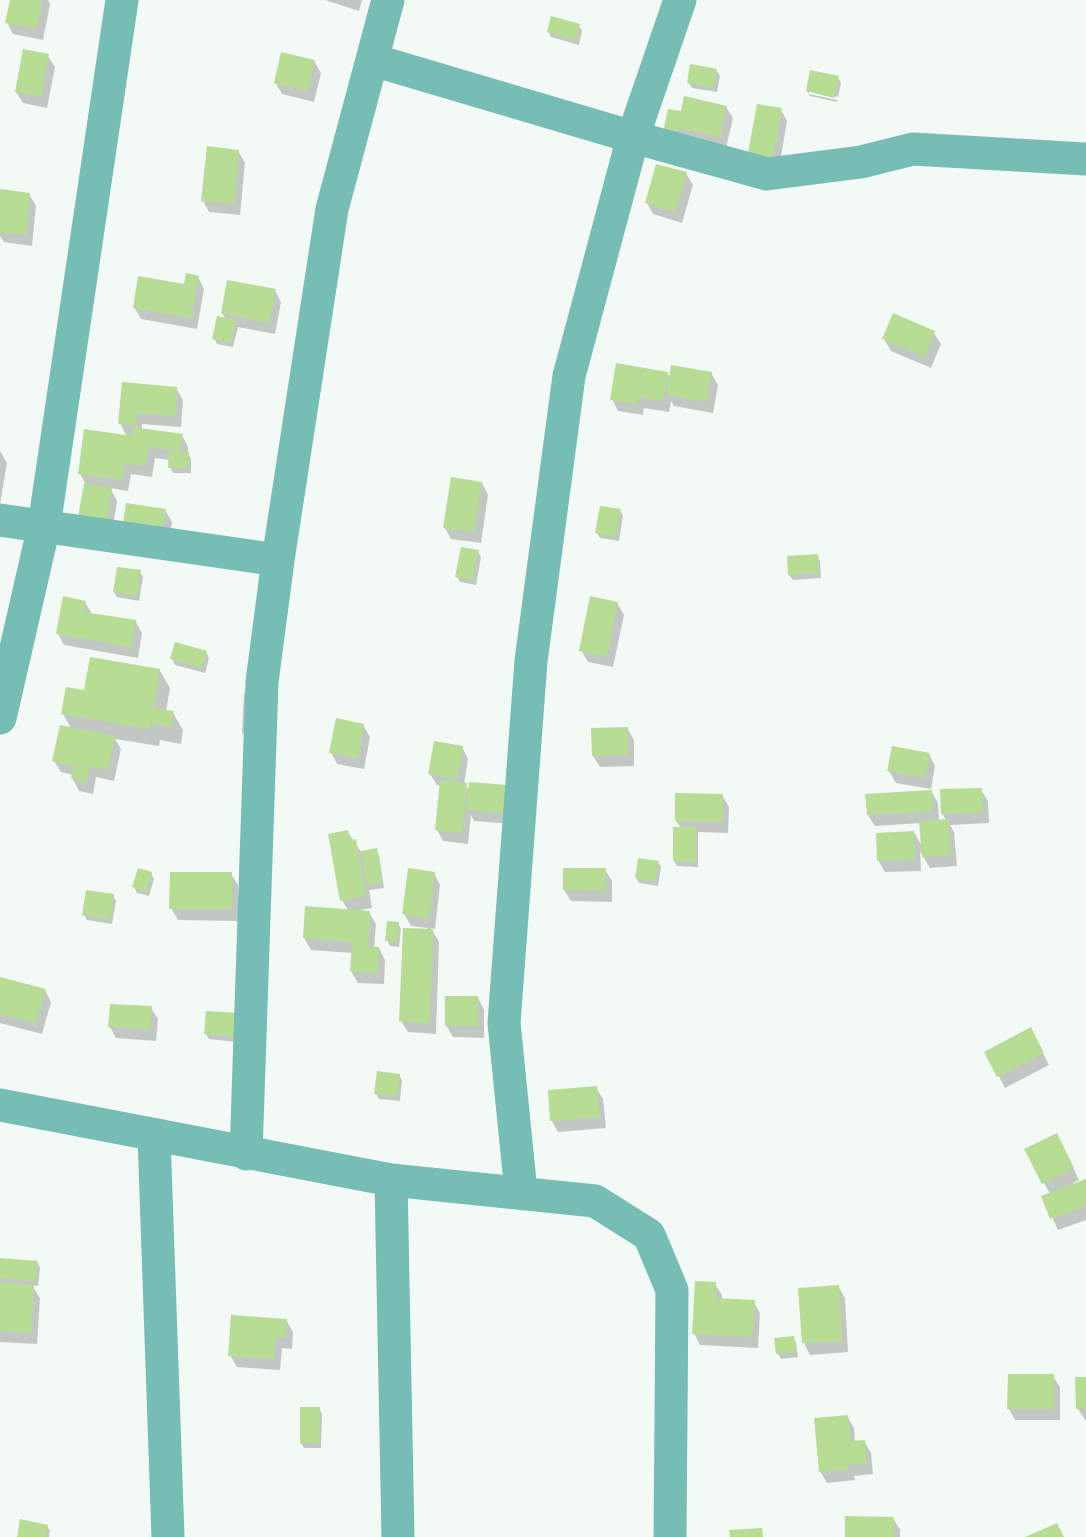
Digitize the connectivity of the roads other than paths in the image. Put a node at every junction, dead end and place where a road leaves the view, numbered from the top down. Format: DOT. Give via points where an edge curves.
graph roads {
  1 [pos="122,0"];
  2 [pos="388,0"];
  3 [pos="680,0"];
  4 [pos="373,60"];
  5 [pos="633,137"];
  6 [pos="1086,159"];
  7 [pos="0,520"];
  8 [pos="44,526"];
  9 [pos="278,560"];
  10 [pos="0,718"];
  11 [pos="0,1106"];
  12 [pos="154,1136"];
  13 [pos="246,1154"];
  14 [pos="391,1180"];
  15 [pos="521,1192"];
  16 [pos="168,1537"];
  17 [pos="399,1537"];
  18 [pos="670,1537"];
  1 -- 8 [label="street"];
  2 -- 4 [label="street"];
  3 -- 5 [label="street"];
  4 -- 5 [label="street"];
  4 -- 9 [label="street" via="332,209"];
  5 -- 6 [label="street" via="767,174 861,162 913,149"];
  5 -- 15 [label="street" via="569,376 531,662 504,1023"];
  7 -- 8 [label="street"];
  8 -- 9 [label="street"];
  8 -- 10 [label="street"];
  9 -- 13 [label="street" via="262,682"];
  11 -- 12 [label="street"];
  12 -- 13 [label="street"];
  12 -- 16 [label="street"];
  13 -- 14 [label="street"];
  14 -- 15 [label="street"];
  14 -- 17 [label="street"];
  15 -- 18 [label="street" via="595,1201 649,1235 672,1290"];
}
